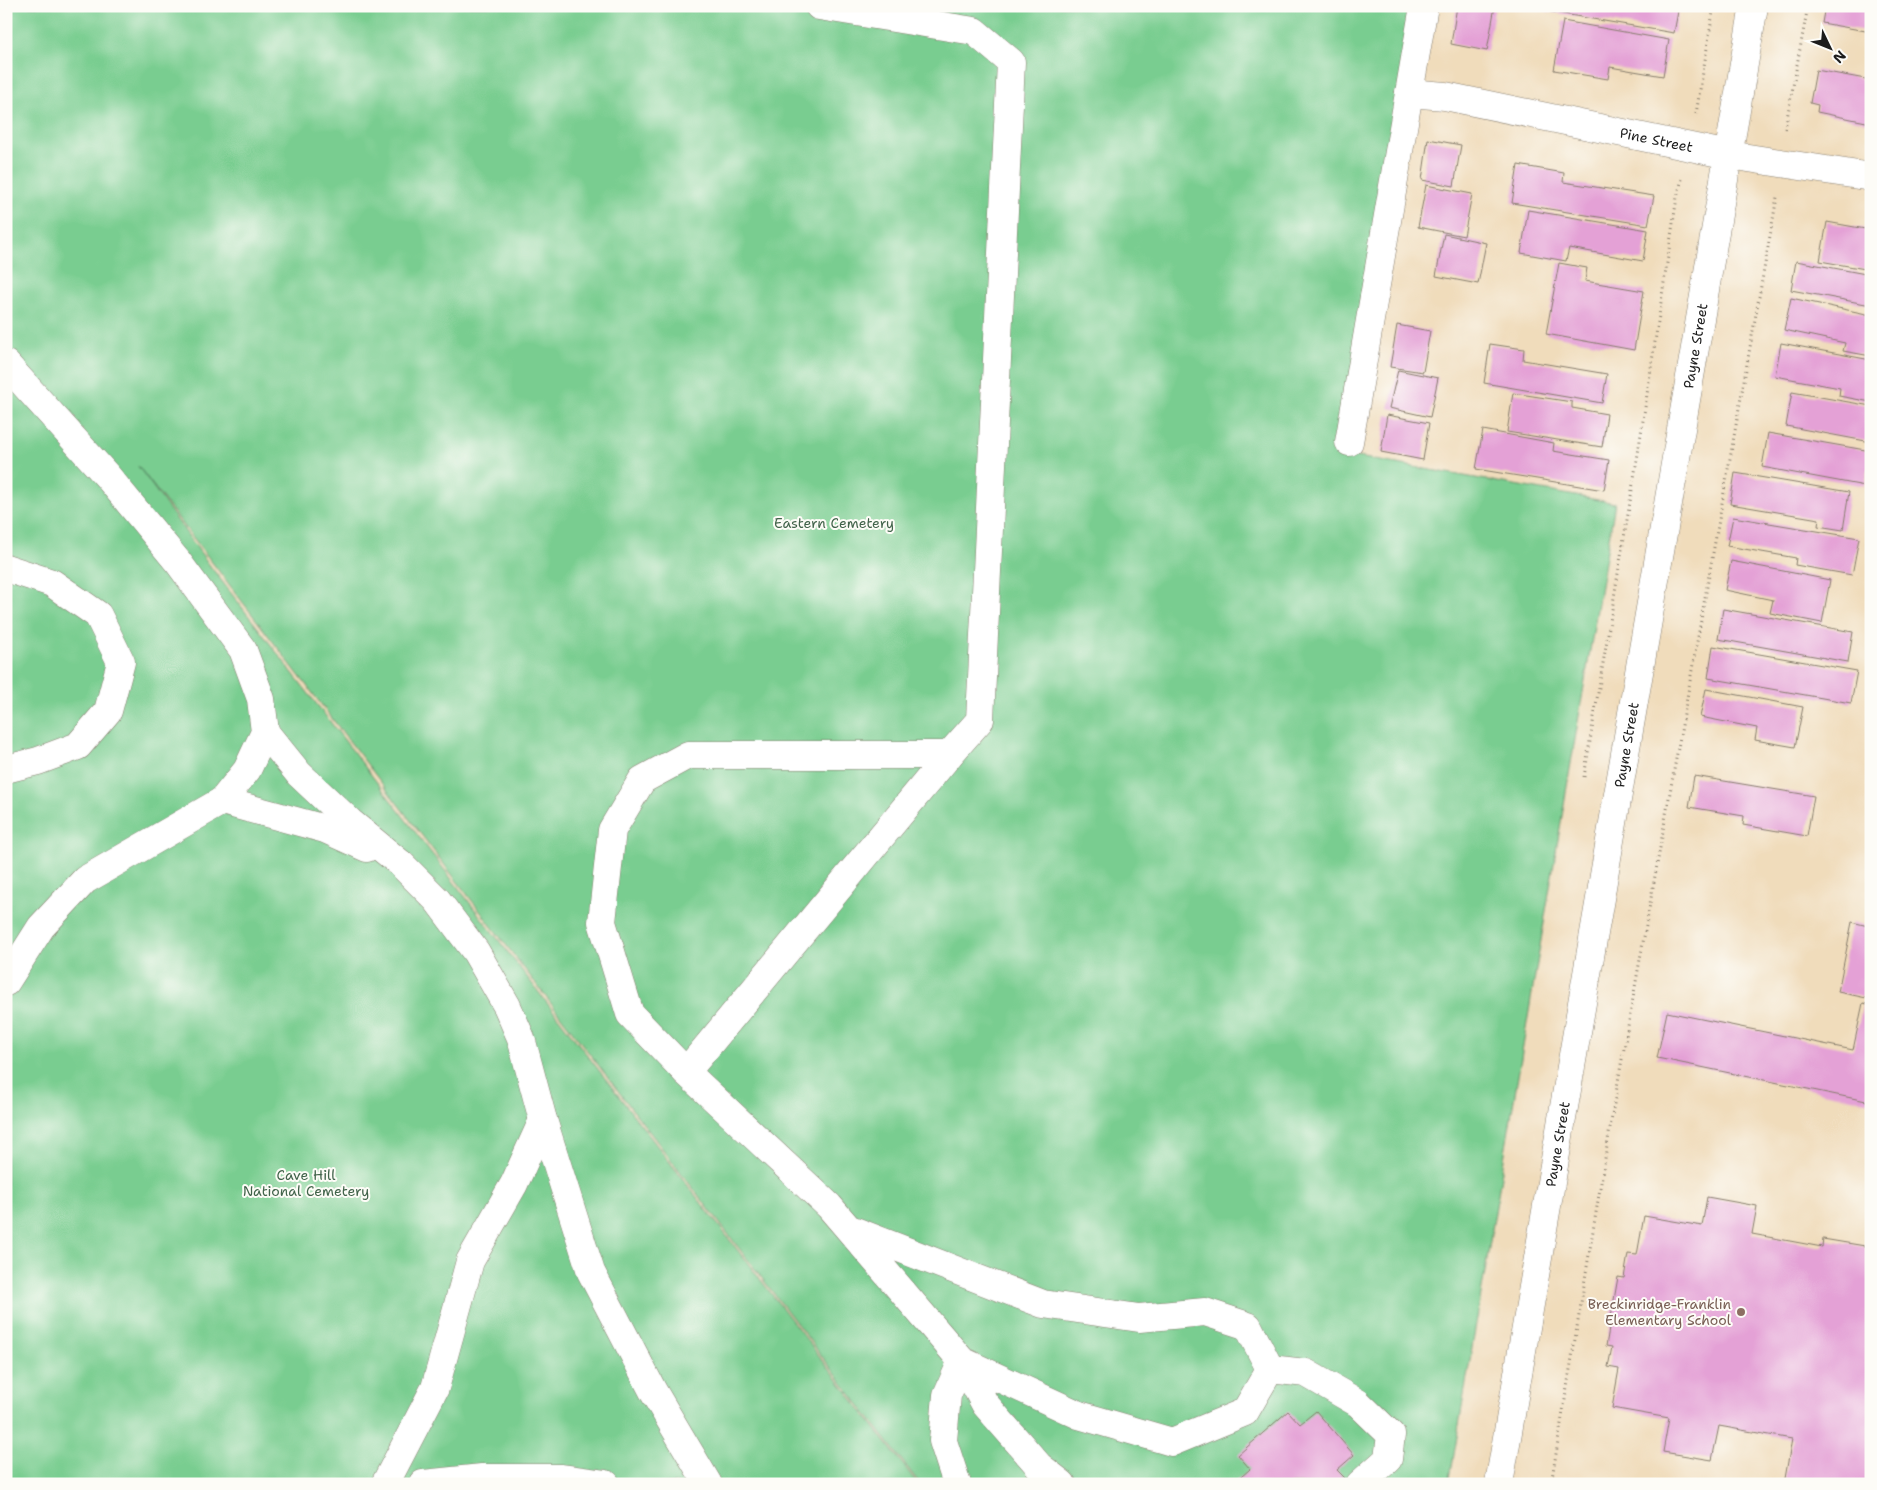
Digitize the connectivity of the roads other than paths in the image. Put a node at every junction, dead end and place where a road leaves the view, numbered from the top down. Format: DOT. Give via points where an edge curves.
graph roads {
  1 [pos="818,6"];
  2 [pos="1424,6"];
  3 [pos="1754,6"];
  4 [pos="1409,92"];
  5 [pos="1728,155"];
  6 [pos="1871,177"];
  7 [pos="11,377"];
  8 [pos="1349,442"];
  9 [pos="6,568"];
  10 [pos="265,732"];
  11 [pos="949,754"];
  12 [pos="6,769"];
  13 [pos="222,801"];
  14 [pos="401,864"];
  15 [pos="6,982"];
  16 [pos="686,1072"];
  17 [pos="543,1120"];
  18 [pos="850,1229"];
  19 [pos="962,1361"];
  20 [pos="1270,1369"];
  21 [pos="385,1484"];
  22 [pos="423,1484"];
  23 [pos="606,1484"];
  24 [pos="708,1484"];
  25 [pos="957,1484"];
  26 [pos="1062,1484"];
  27 [pos="1360,1484"];
  28 [pos="1499,1484"];
  1 -- 11 [label="street" via="974,31 1011,62 980,720"];
  2 -- 4 [label="street"];
  3 -- 5 [label="street, Payne Street"];
  4 -- 5 [label="street, Pine Street" via="1445,96"];
  4 -- 8 [label="street"];
  5 -- 6 [label="street, Pine Street"];
  5 -- 28 [label="street, Payne Street"];
  7 -- 10 [label="street" via="114,484 178,562 243,650 261,699"];
  9 -- 12 [label="street" via="52,583 98,615 120,662 108,711 78,746"];
  10 -- 13 [label="street" via="247,770"];
  10 -- 14 [label="street" via="299,774"];
  11 -- 16 [label="street"];
  11 -- 16 [label="street" via="688,755 642,780 612,830 602,922 630,1014"];
  13 -- 14 [label="street" via="325,829"];
  13 -- 15 [label="street" via="85,880 41,927"];
  14 -- 17 [label="street" via="442,908 476,952 508,1006 521,1038"];
  16 -- 18 [label="street"];
  17 -- 21 [label="street" via="514,1184 470,1261 435,1388"];
  17 -- 24 [label="street" via="591,1272"];
  18 -- 19 [label="street"];
  18 -- 20 [label="street" via="1043,1304 1138,1318 1205,1312 1248,1326"];
  19 -- 20 [label="street" via="1079,1415 1172,1442 1245,1412"];
  19 -- 25 [label="street" via="947,1395 943,1441"];
  19 -- 26 [label="street" via="985,1404 1039,1466"];
  20 -- 27 [label="street" via="1306,1373 1358,1403 1390,1435 1388,1459"];
  22 -- 23 [label="street" via="482,1478 562,1478"];
}
